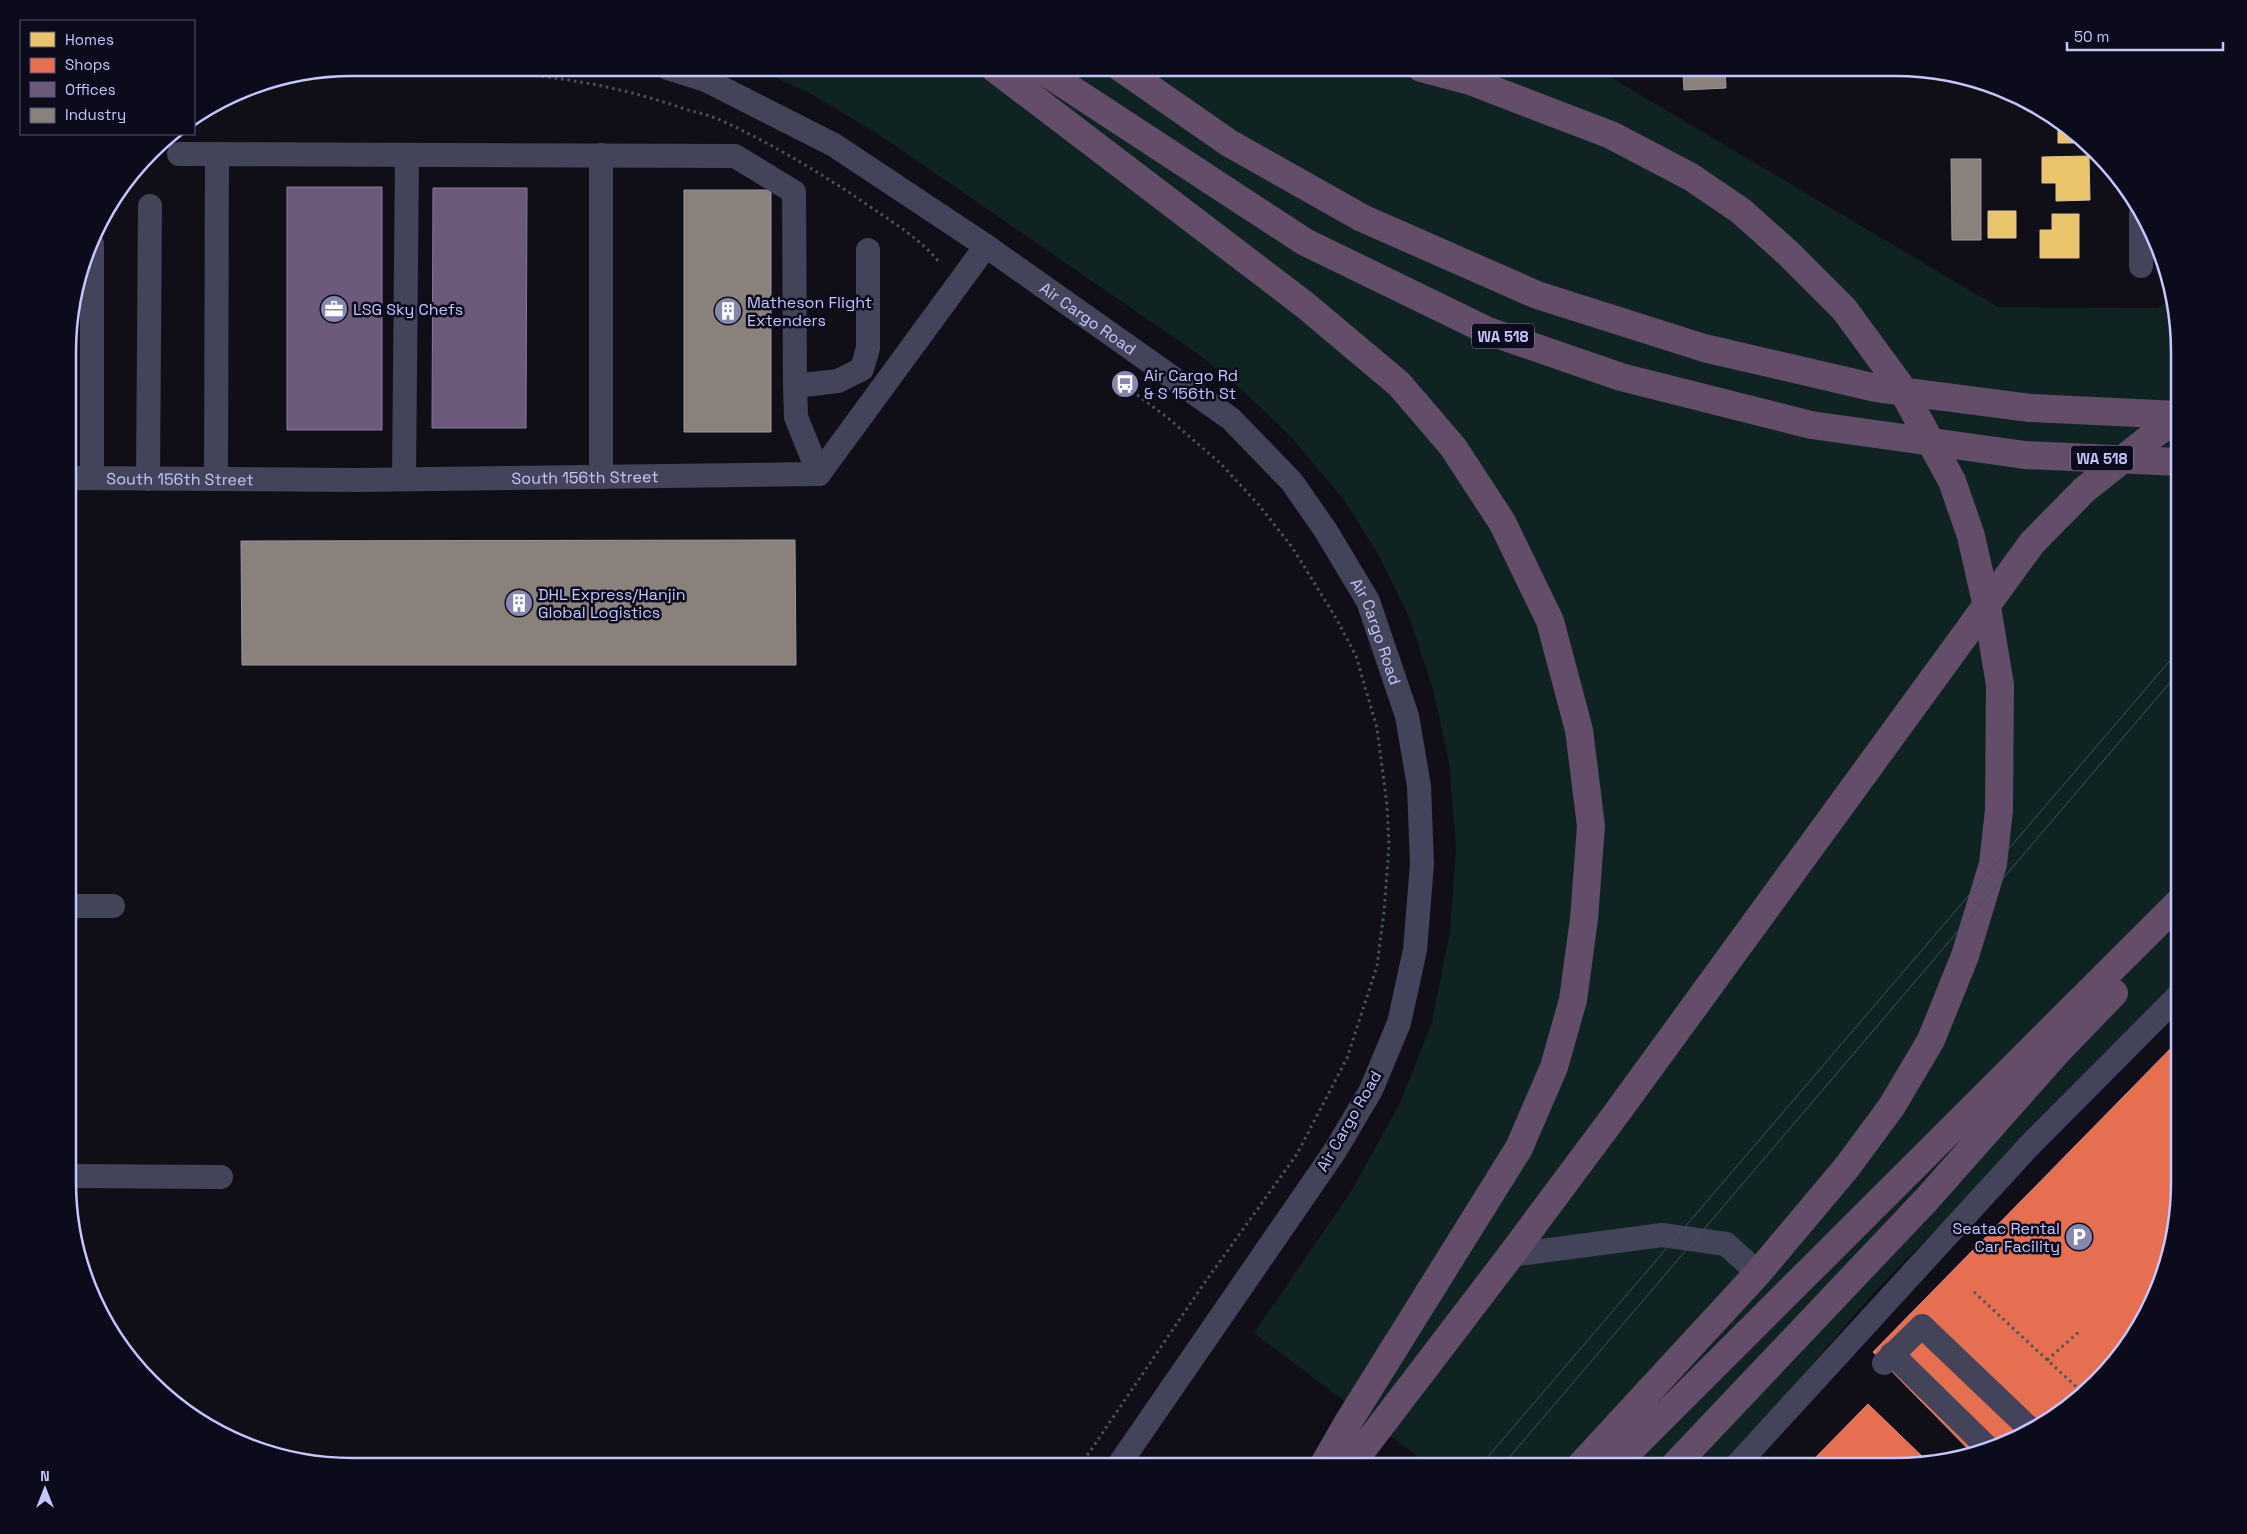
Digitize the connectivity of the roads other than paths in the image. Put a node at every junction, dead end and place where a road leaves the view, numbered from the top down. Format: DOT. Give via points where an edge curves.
graph roads {
  1 [pos="693,76"];
  2 [pos="1004,76"];
  3 [pos="1051,76"];
  4 [pos="1133,76"];
  5 [pos="1451,76"];
  6 [pos="179,154"];
  7 [pos="217,154"];
  8 [pos="408,155"];
  9 [pos="601,155"];
  10 [pos="150,206"];
  11 [pos="2141,228"];
  12 [pos="986,246"];
  13 [pos="868,250"];
  14 [pos="91,264"];
  15 [pos="2141,266"];
  16 [pos="795,386"];
  17 [pos="2171,416"];
  18 [pos="2171,422"];
  19 [pos="2171,462"];
  20 [pos="819,474"];
  21 [pos="601,477"];
  22 [pos="81,478"];
  23 [pos="148,479"];
  24 [pos="216,479"];
  25 [pos="404,479"];
  26 [pos="76,906"];
  27 [pos="113,906"];
  28 [pos="2171,910"];
  29 [pos="2171,934"];
  30 [pos="2171,1003"];
  31 [pos="76,1176"];
  32 [pos="221,1178"];
  33 [pos="1512,1255"];
  34 [pos="1758,1273"];
  35 [pos="2025,1425"];
  36 [pos="1982,1443"];
  37 [pos="1124,1458"];
  38 [pos="1328,1458"];
  39 [pos="1356,1458"];
  40 [pos="1587,1458"];
  41 [pos="1622,1458"];
  42 [pos="1682,1458"];
  43 [pos="1743,1458"];
  1 -- 12 [label="street, Air Cargo Road" via="834,145"];
  2 -- 38 [label="highway" via="1305,305 1400,384 1454,447 1502,522 1550,621 1579,730 1591,826 1585,910 1573,1000 1554,1067 1519,1148"];
  3 -- 19 [label="highway, WA 518, bridge" via="1305,242 1488,331 1621,377 1811,425 2024,455"];
  4 -- 17 [label="highway" via="1229,143 1362,218 1537,295 1704,348 1876,388 2030,408"];
  5 -- 34 [label="highway, bridge" via="1611,135 1691,177 1741,212 1789,254 1844,310 1899,384 1952,481 1970,536 1987,606 2000,686 1999,810 1993,864 1965,956 1931,1040 1892,1106 1848,1167"];
  6 -- 7 [label="street"];
  7 -- 8 [label="street"];
  7 -- 24 [label="street"];
  8 -- 9 [label="street"];
  8 -- 25 [label="street"];
  9 -- 16 [label="street" via="735,156 794,192"];
  9 -- 21 [label="street"];
  10 -- 23 [label="street"];
  11 -- 15 [label="street"];
  12 -- 20 [label="street"];
  12 -- 37 [label="street, Air Cargo Road" via="1231,419 1292,482 1368,601 1407,716 1418,786 1422,864 1415,950 1399,1023 1371,1090 1335,1151"];
  13 -- 16 [label="street" via="868,348 862,369 838,382"];
  14 -- 22 [label="street"];
  16 -- 20 [label="street" via="796,417"];
  18 -- 33 [label="highway" via="2084,490 2032,543"];
  20 -- 21 [label="street, South 156th Street"];
  21 -- 25 [label="street, South 156th Street"];
  22 -- 23 [label="street, South 156th Street"];
  23 -- 24 [label="street, South 156th Street"];
  24 -- 25 [label="street, South 156th Street"];
  26 -- 27 [label="street"];
  28 -- 41 [label="highway"];
  29 -- 42 [label="highway" via="2059,1050 1927,1199"];
  30 -- 43 [label="street" via="2027,1148"];
  31 -- 32 [label="street"];
  33 -- 34 [label="street" via="1662,1235 1726,1244"];
  33 -- 39 [label="highway"];
  34 -- 40 [label="highway"];
  35 -- 36 [label="street" via="1922,1326 1888,1359"];
}
